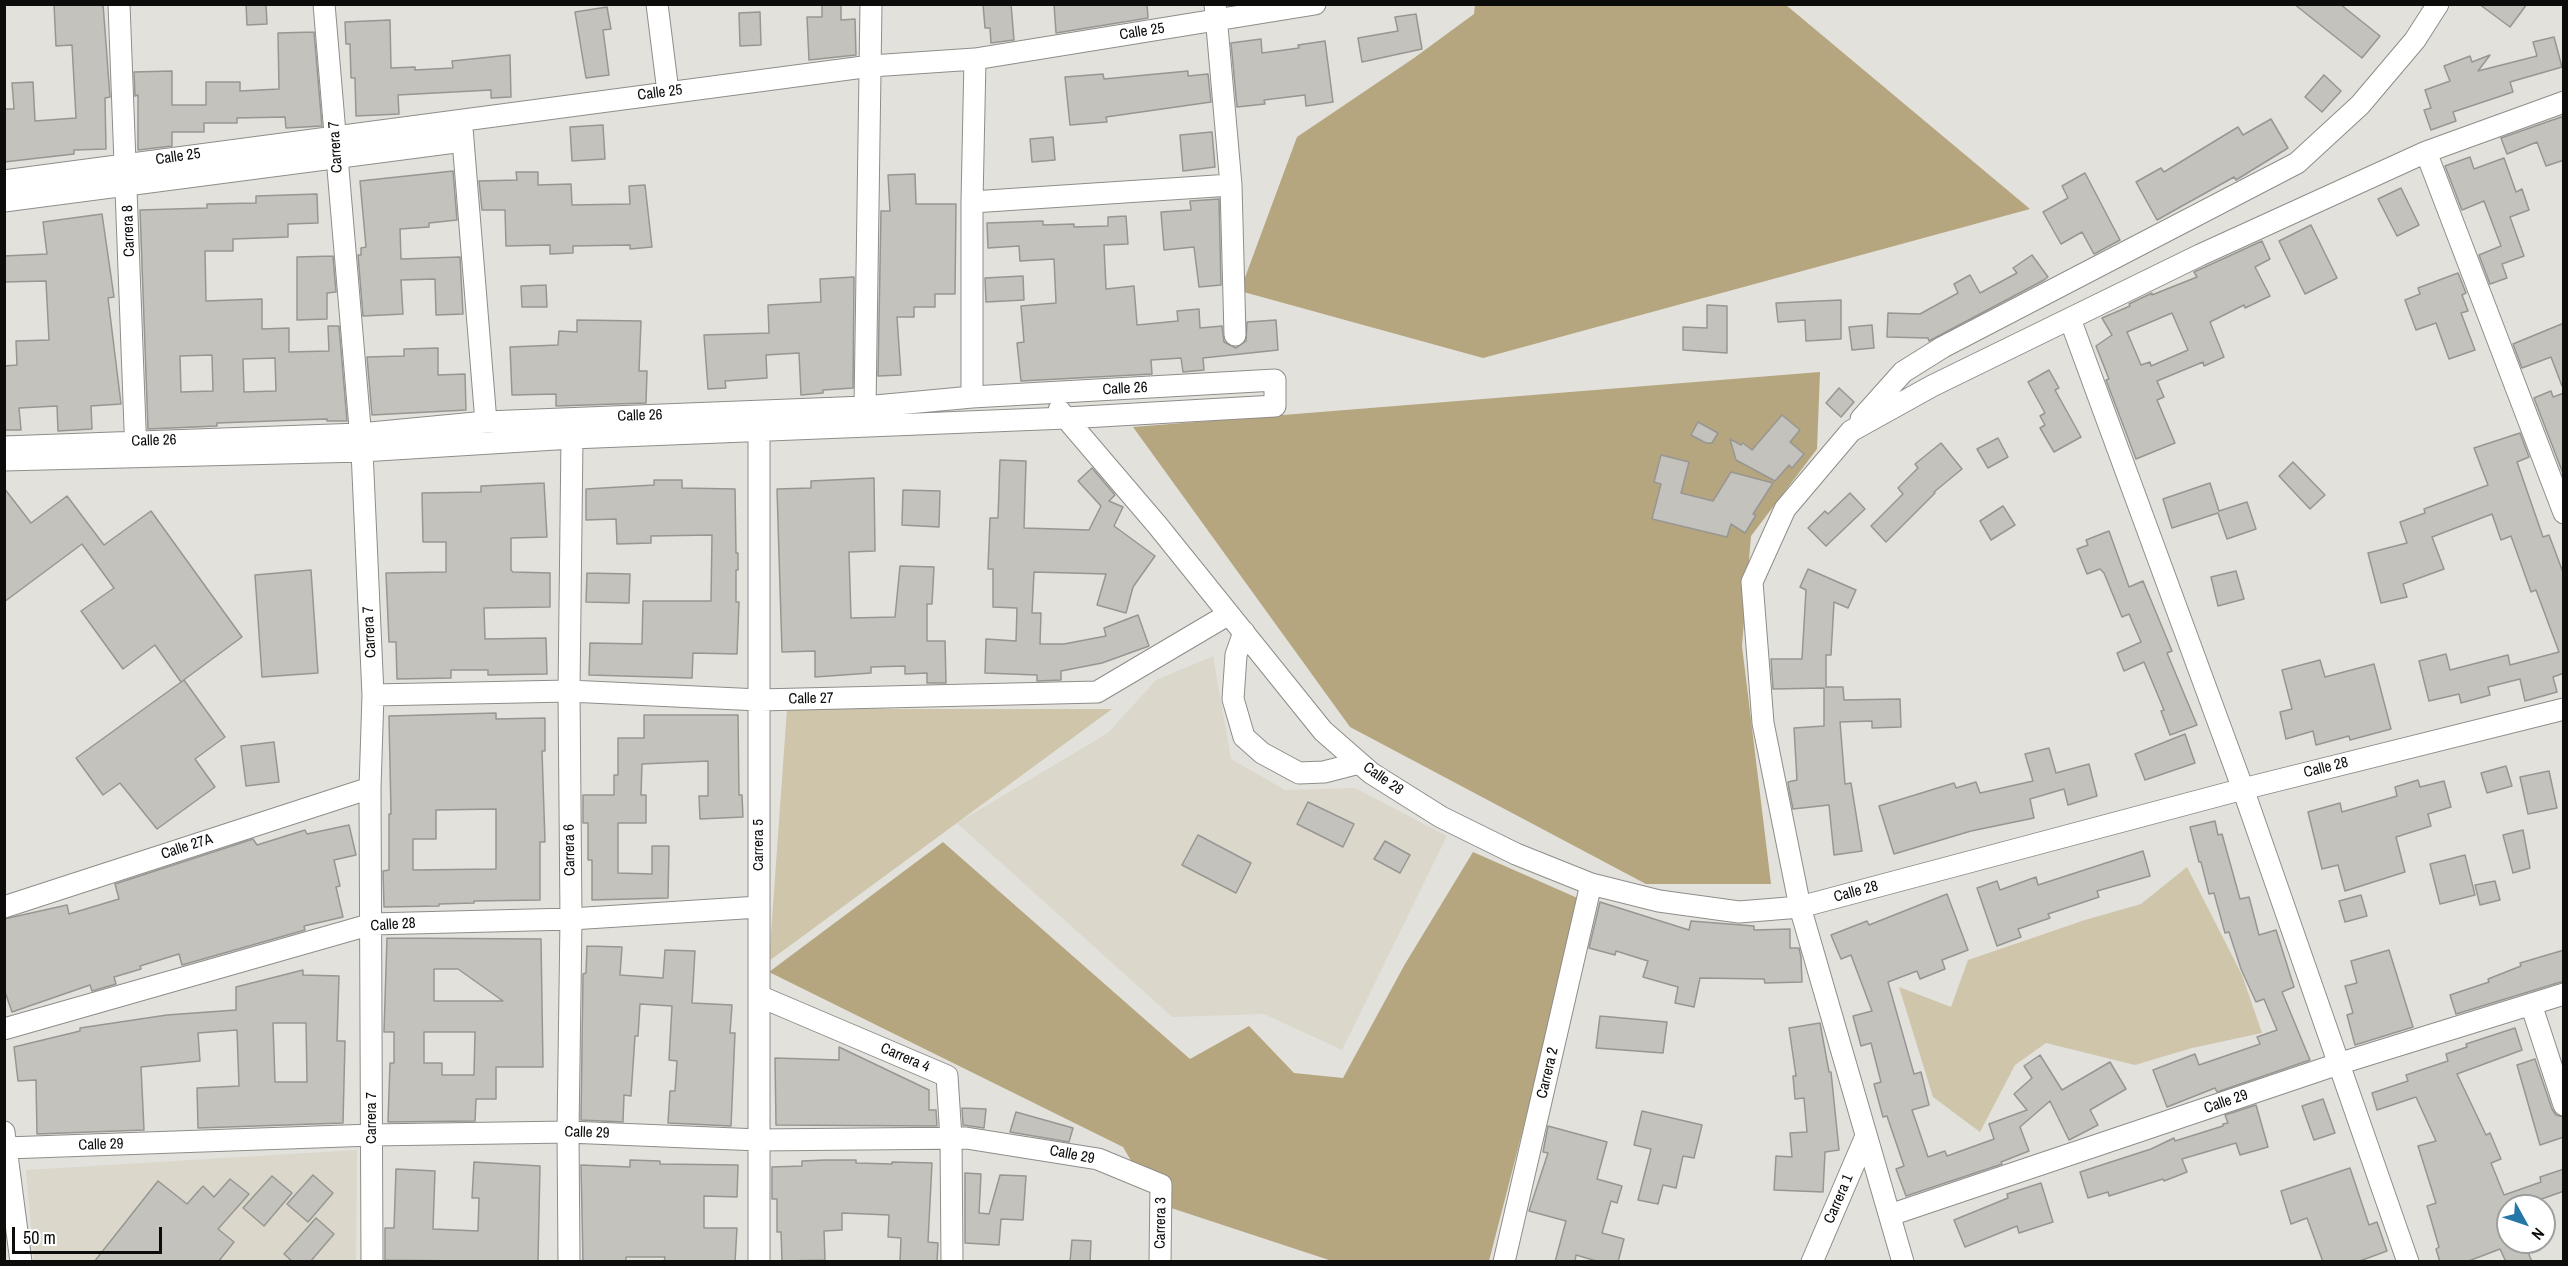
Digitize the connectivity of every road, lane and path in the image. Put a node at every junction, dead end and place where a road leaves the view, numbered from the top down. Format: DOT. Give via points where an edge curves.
graph roads {
  1 [pos="119,4"];
  2 [pos="324,4"];
  3 [pos="657,4"];
  4 [pos="871,4"];
  5 [pos="1315,4"];
  6 [pos="2438,4"];
  7 [pos="1215,12"];
  8 [pos="975,59"];
  9 [pos="871,66"];
  10 [pos="668,92"];
  11 [pos="2564,102"];
  12 [pos="461,119"];
  13 [pos="335,136"];
  14 [pos="463,141"];
  15 [pos="2426,152"];
  16 [pos="336,157"];
  17 [pos="127,174"];
  18 [pos="4,181"];
  19 [pos="1231,185"];
  20 [pos="4,201"];
  21 [pos="972,202"];
  22 [pos="2070,319"];
  23 [pos="1235,335"];
  24 [pos="1045,393"];
  25 [pos="972,397"];
  26 [pos="865,407"];
  27 [pos="1066,417"];
  28 [pos="486,422"];
  29 [pos="759,429"];
  30 [pos="1851,431"];
  31 [pos="572,438"];
  32 [pos="361,442"];
  33 [pos="4,447"];
  34 [pos="136,450"];
  35 [pos="4,460"];
  36 [pos="2564,513"];
  37 [pos="1229,614"];
  38 [pos="1244,633"];
  39 [pos="569,691"];
  40 [pos="373,695"];
  41 [pos="759,700"];
  42 [pos="2564,709"];
  43 [pos="1359,763"];
  44 [pos="370,788"];
  45 [pos="2243,789"];
  46 [pos="1591,884"];
  47 [pos="4,907"];
  48 [pos="759,907"];
  49 [pos="1800,907"];
  50 [pos="571,919"];
  51 [pos="372,924"];
  52 [pos="2564,994"];
  53 [pos="759,996"];
  54 [pos="2531,1004"];
  55 [pos="4,1029"];
  56 [pos="2338,1064"];
  57 [pos="2564,1105"];
  58 [pos="568,1132"];
  59 [pos="372,1135"];
  60 [pos="1866,1136"];
  61 [pos="951,1138"];
  62 [pos="5,1140"];
  63 [pos="759,1140"];
  64 [pos="1161,1185"];
  65 [pos="1890,1215"];
  66 [pos="11,1225"];
  67 [pos="21,1262"];
  68 [pos="372,1262"];
  69 [pos="569,1262"];
  70 [pos="759,1262"];
  71 [pos="952,1262"];
  72 [pos="1160,1262"];
  73 [pos="1504,1262"];
  74 [pos="1812,1262"];
  75 [pos="1904,1262"];
  76 [pos="2408,1262"];
  1 -- 17 [label="street, Carrera 8"];
  2 -- 13 [label="street, Carrera 7"];
  3 -- 10 [label="street"];
  4 -- 9 [label="street"];
  5 -- 7 [label="street, Calle 25"];
  6 -- 30 [label="street" via="2415,40 2360,105 2297,163 1943,347 1904,372"];
  7 -- 8 [label="street, Calle 25"];
  7 -- 19 [label="street"];
  8 -- 9 [label="street, Calle 25"];
  8 -- 21 [label="street"];
  9 -- 10 [label="street, Calle 25"];
  9 -- 26 [label="street"];
  10 -- 12 [label="street, Calle 25"];
  11 -- 15 [label="street"];
  12 -- 13 [label="street, Calle 25"];
  12 -- 14 [label="street"];
  13 -- 16 [label="street, Carrera 7"];
  13 -- 17 [label="street, Calle 25"];
  14 -- 16 [label="street, Calle 25"];
  14 -- 28 [label="street"];
  15 -- 22 [label="street"];
  15 -- 36 [label="street"];
  16 -- 17 [label="street, Calle 25"];
  16 -- 32 [label="street, Carrera 7"];
  17 -- 18 [label="street, Calle 25"];
  17 -- 20 [label="street, Calle 25"];
  17 -- 34 [label="street, Carrera 8"];
  19 -- 21 [label="street"];
  19 -- 23 [label="street"];
  21 -- 25 [label="street"];
  22 -- 30 [label="street" via="1932,386"];
  22 -- 45 [label="street"];
  24 -- 25 [label="street, Calle 26"];
  24 -- 27 [label="street, Calle 28"];
  24 -- 27 [label="street, Calle 26" via="1275,380 1275,406"];
  25 -- 26 [label="street, Calle 26"];
  26 -- 28 [label="street, Calle 26"];
  27 -- 29 [label="street, Calle 26"];
  27 -- 37 [label="street, Calle 28"];
  28 -- 32 [label="street, Calle 26"];
  29 -- 31 [label="street, Calle 26"];
  29 -- 41 [label="street, Carrera 5"];
  30 -- 49 [label="street" via="1785,509 1752,582 1763,723"];
  31 -- 32 [label="street, Calle 26"];
  31 -- 39 [label="street, Carrera 6"];
  32 -- 34 [label="street, Calle 26"];
  32 -- 40 [label="street, Carrera 7"];
  33 -- 34 [label="street, Calle 26"];
  34 -- 35 [label="street, Calle 26"];
  37 -- 38 [label="street, Calle 28"];
  37 -- 41 [label="street, Calle 27" via="1096,692"];
  38 -- 43 [label="street, Calle 28" via="1323,731"];
  38 -- 43 [label="street" via="1236,655 1233,699 1244,737 1262,753 1299,773 1324,772"];
  39 -- 40 [label="street, Calle 27"];
  39 -- 41 [label="street, Calle 27"];
  39 -- 50 [label="street, Carrera 6"];
  40 -- 44 [label="street, Carrera 7"];
  41 -- 48 [label="street, Carrera 5"];
  42 -- 45 [label="street, Calle 28"];
  43 -- 46 [label="street, Calle 28" via="1441,817 1516,854"];
  44 -- 47 [label="street, Calle 27A"];
  44 -- 51 [label="street, Carrera 7"];
  45 -- 49 [label="street, Calle 28"];
  45 -- 56 [label="street"];
  46 -- 49 [label="street, Calle 28" via="1659,901 1739,912"];
  46 -- 73 [label="street, Carrera 2"];
  48 -- 50 [label="street, Calle 28"];
  48 -- 53 [label="street, Carrera 5"];
  49 -- 60 [label="street"];
  50 -- 51 [label="street, Calle 28"];
  50 -- 58 [label="street, Carrera 6"];
  51 -- 55 [label="street, Calle 28"];
  51 -- 59 [label="street, Carrera 7"];
  52 -- 54 [label="street, Calle 29"];
  53 -- 61 [label="street, Carrera 4" via="947,1076"];
  53 -- 63 [label="street, Carrera 5"];
  54 -- 56 [label="street, Calle 29"];
  54 -- 57 [label="street"];
  56 -- 65 [label="street, Calle 29"];
  56 -- 76 [label="street"];
  58 -- 59 [label="street, Calle 29"];
  58 -- 63 [label="street, Calle 29"];
  58 -- 69 [label="street, Carrera 6"];
  59 -- 62 [label="street, Calle 29"];
  59 -- 68 [label="street, Carrera 7"];
  60 -- 65 [label="street"];
  60 -- 74 [label="street, Carrera 1"];
  61 -- 63 [label="street, Calle 29"];
  61 -- 64 [label="street, Calle 29" via="1022,1145 1098,1159"];
  61 -- 71 [label="street, Carrera 4"];
  62 -- 66 [label="street"];
  63 -- 70 [label="street, Carrera 5"];
  64 -- 72 [label="street, Carrera 3"];
  65 -- 75 [label="street"];
  66 -- 67 [label="street"];
}
